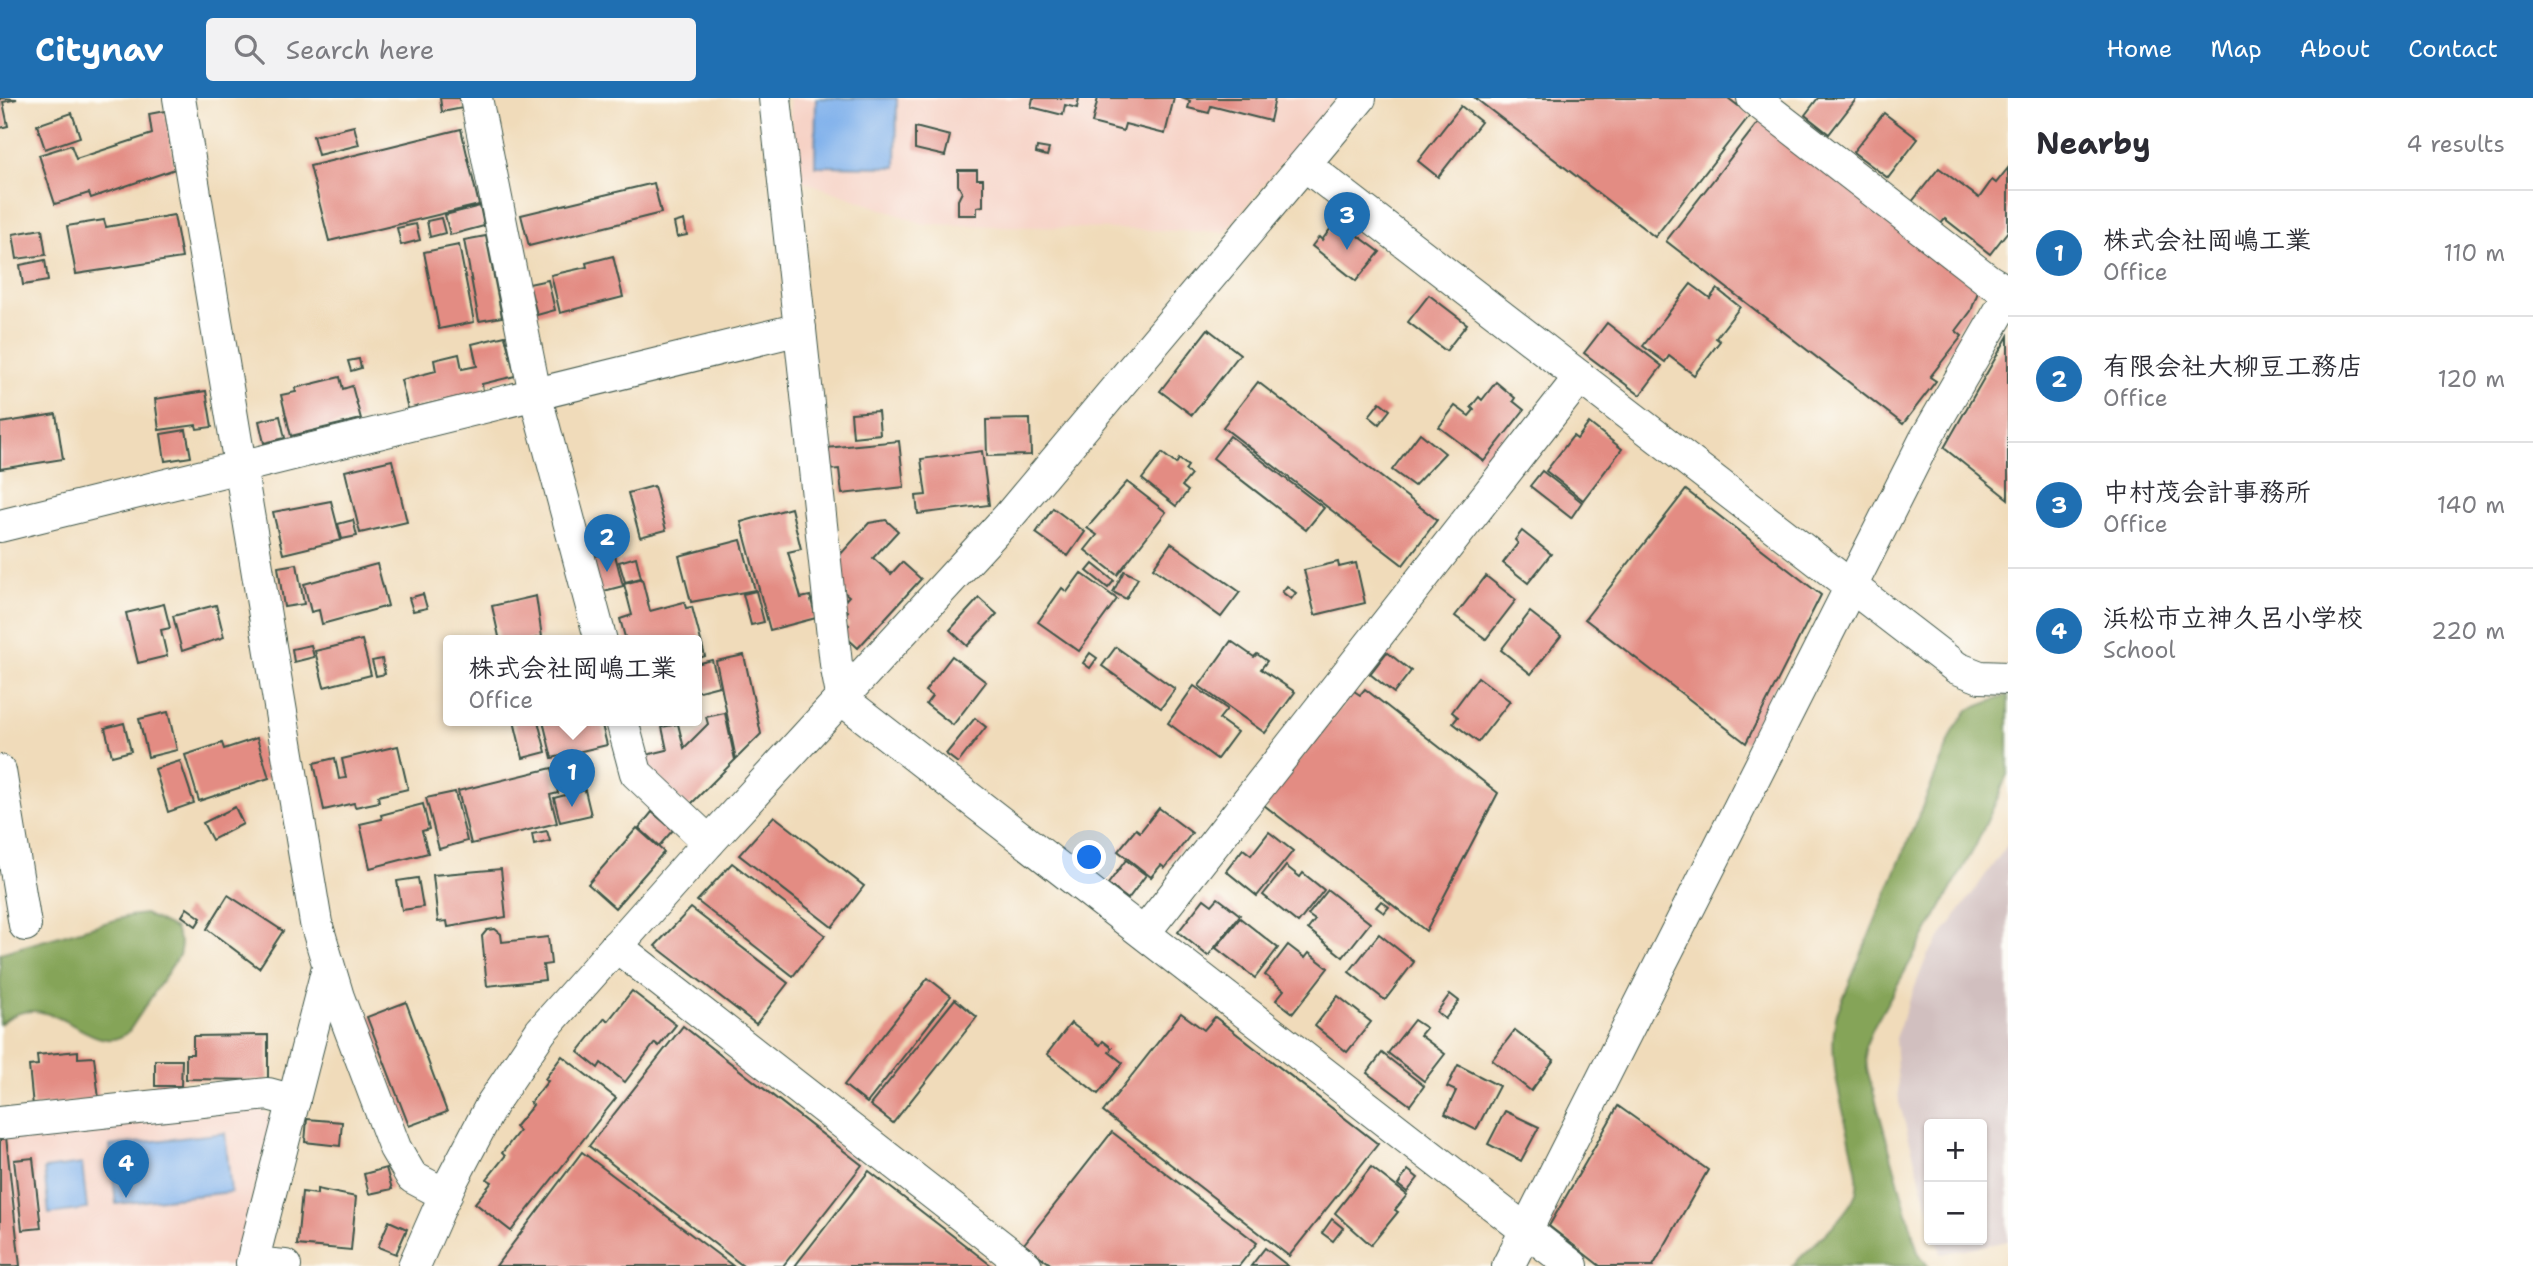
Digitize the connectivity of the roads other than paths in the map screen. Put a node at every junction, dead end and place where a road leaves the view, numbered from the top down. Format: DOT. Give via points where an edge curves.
graph roads {
  1 [pos="179,98"];
  2 [pos="476,98"];
  3 [pos="775,98"];
  4 [pos="1360,98"];
  5 [pos="1753,98"];
  6 [pos="1305,165"];
  7 [pos="2008,294"];
  8 [pos="800,329"];
  9 [pos="1580,377"];
  10 [pos="535,394"];
  11 [pos="241,467"];
  12 [pos="0,526"];
  13 [pos="1852,587"];
  14 [pos="599,635"];
  15 [pos="2008,678"];
  16 [pos="843,700"];
  17 [pos="623,726"];
  18 [pos="0,771"];
  19 [pos="709,842"];
  20 [pos="24,925"];
  21 [pos="1144,933"];
  22 [pos="616,946"];
  23 [pos="328,967"];
  24 [pos="293,1101"];
  25 [pos="0,1123"];
  26 [pos="446,1195"];
  27 [pos="1526,1230"];
  28 [pos="425,1262"];
  29 [pos="252,1264"];
  30 [pos="285,1266"];
  31 [pos="1026,1266"];
  32 [pos="1508,1266"];
  33 [pos="1572,1266"];
  1 -- 11 [label="street"];
  2 -- 10 [label="street"];
  3 -- 8 [label="street"];
  4 -- 6 [label="street"];
  5 -- 7 [label="street"];
  6 -- 9 [label="street"];
  6 -- 16 [label="street" via="1009,516"];
  7 -- 13 [label="street" via="1925,440"];
  8 -- 10 [label="street"];
  8 -- 16 [label="street"];
  9 -- 13 [label="street"];
  9 -- 21 [label="street"];
  10 -- 11 [label="street"];
  10 -- 14 [label="street"];
  11 -- 12 [label="street"];
  11 -- 23 [label="street" via="309,886"];
  13 -- 15 [label="street" via="1957,668 1980,677"];
  13 -- 27 [label="street"];
  16 -- 19 [label="street"];
  16 -- 21 [label="street"];
  17 -- 19 [label="street" via="636,773"];
  18 -- 20 [label="street"];
  19 -- 22 [label="street"];
  21 -- 27 [label="street"];
  22 -- 26 [label="street" via="541,1031 492,1104"];
  22 -- 31 [label="street"];
  23 -- 24 [label="street"];
  23 -- 26 [label="street" via="395,1149 412,1177"];
  24 -- 25 [label="street" via="268,1094"];
  24 -- 29 [label="street"];
  26 -- 28 [label="street"];
  27 -- 32 [label="street"];
  27 -- 33 [label="street"];
  29 -- 30 [label="street"];
}
